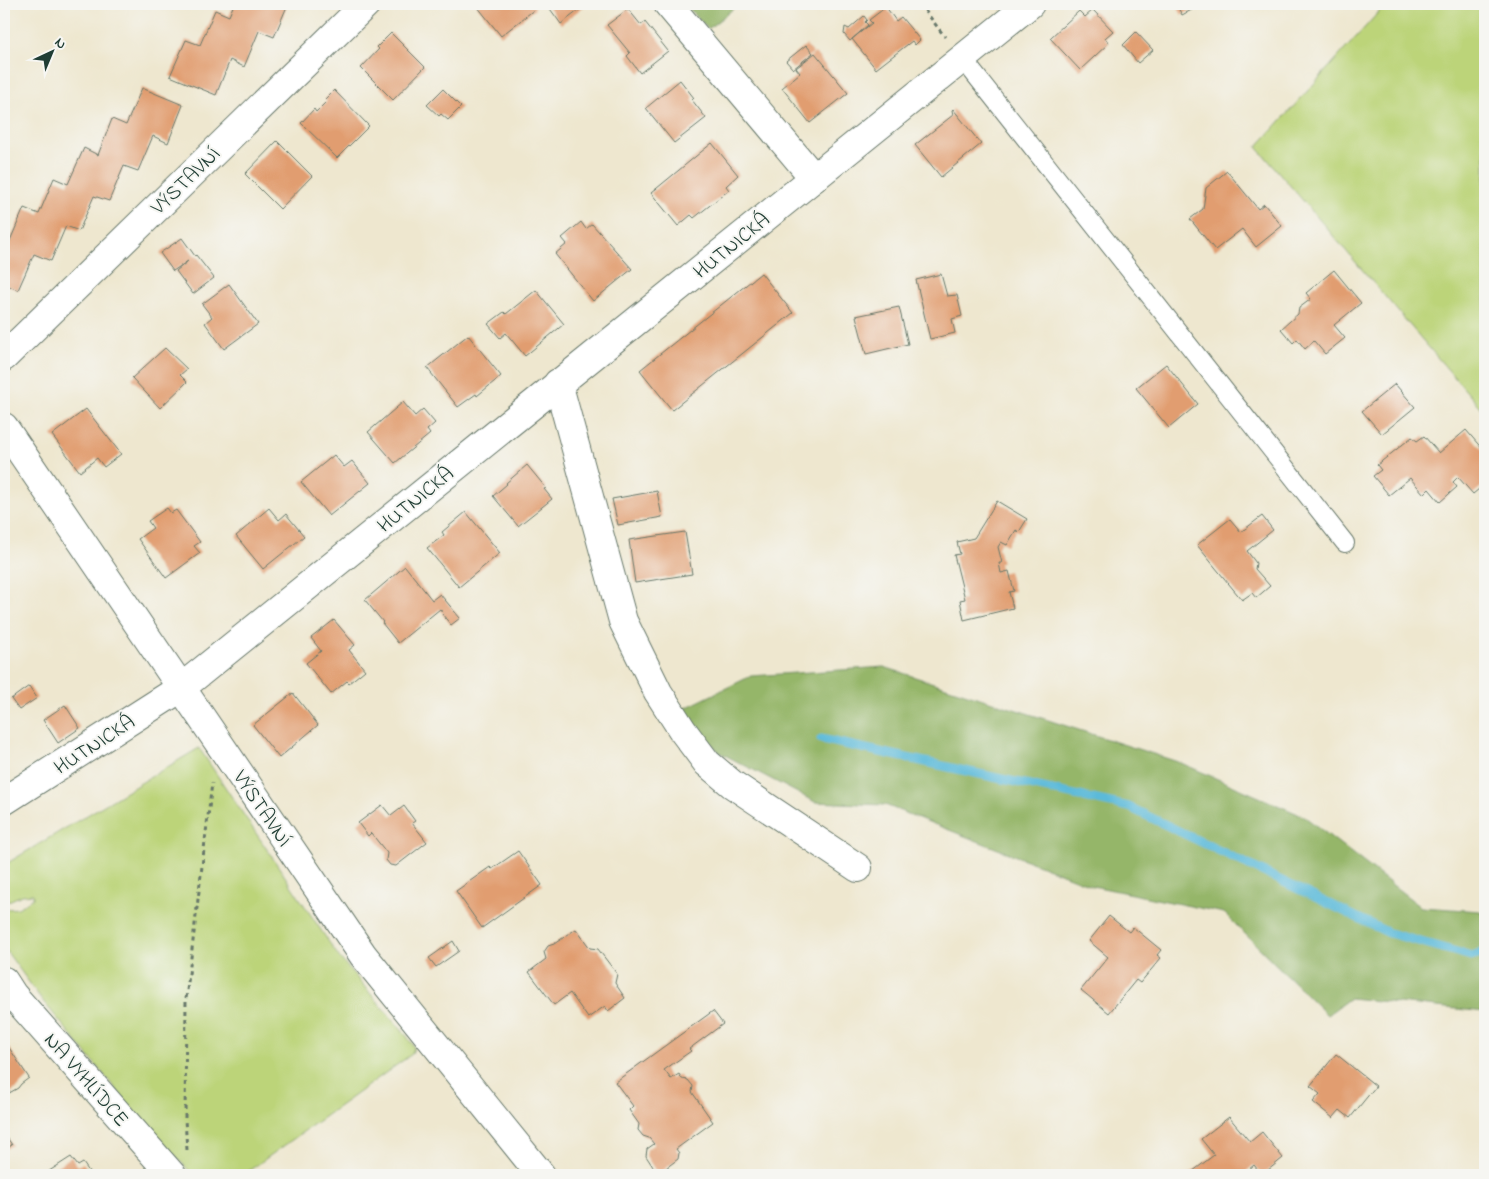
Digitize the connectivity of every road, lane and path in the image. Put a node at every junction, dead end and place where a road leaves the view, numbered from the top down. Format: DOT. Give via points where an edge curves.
graph roads {
  1 [pos="366,4"];
  2 [pos="668,4"];
  3 [pos="920,4"];
  4 [pos="1030,4"];
  5 [pos="962,58"];
  6 [pos="814,178"];
  7 [pos="4,357"];
  8 [pos="558,383"];
  9 [pos="4,427"];
  10 [pos="1345,543"];
  11 [pos="181,688"];
  12 [pos="220,745"];
  13 [pos="4,801"];
  14 [pos="858,868"];
  15 [pos="4,981"];
  16 [pos="180,1166"];
  17 [pos="541,1175"];
  1 -- 7 [label="street, VÝSTAVNÍ"];
  2 -- 6 [label="street"];
  3 -- 5 [label="path"];
  4 -- 5 [label="street, HUTNICKÁ"];
  5 -- 6 [label="street, HUTNICKÁ"];
  5 -- 10 [label="lane"];
  6 -- 8 [label="street, HUTNICKÁ"];
  8 -- 11 [label="street, HUTNICKÁ"];
  8 -- 14 [label="street" via="623,621 658,692 707,763 732,784"];
  9 -- 11 [label="street, VÝSTAVNÍ"];
  11 -- 12 [label="street, VÝSTAVNÍ"];
  11 -- 13 [label="street, HUTNICKÁ"];
  12 -- 16 [label="path" via="210,792 186,999 185,1119"];
  12 -- 17 [label="street, VÝSTAVNÍ" via="363,955"];
  15 -- 16 [label="street, NA VYHLÍDCE" via="13,995"];
}
